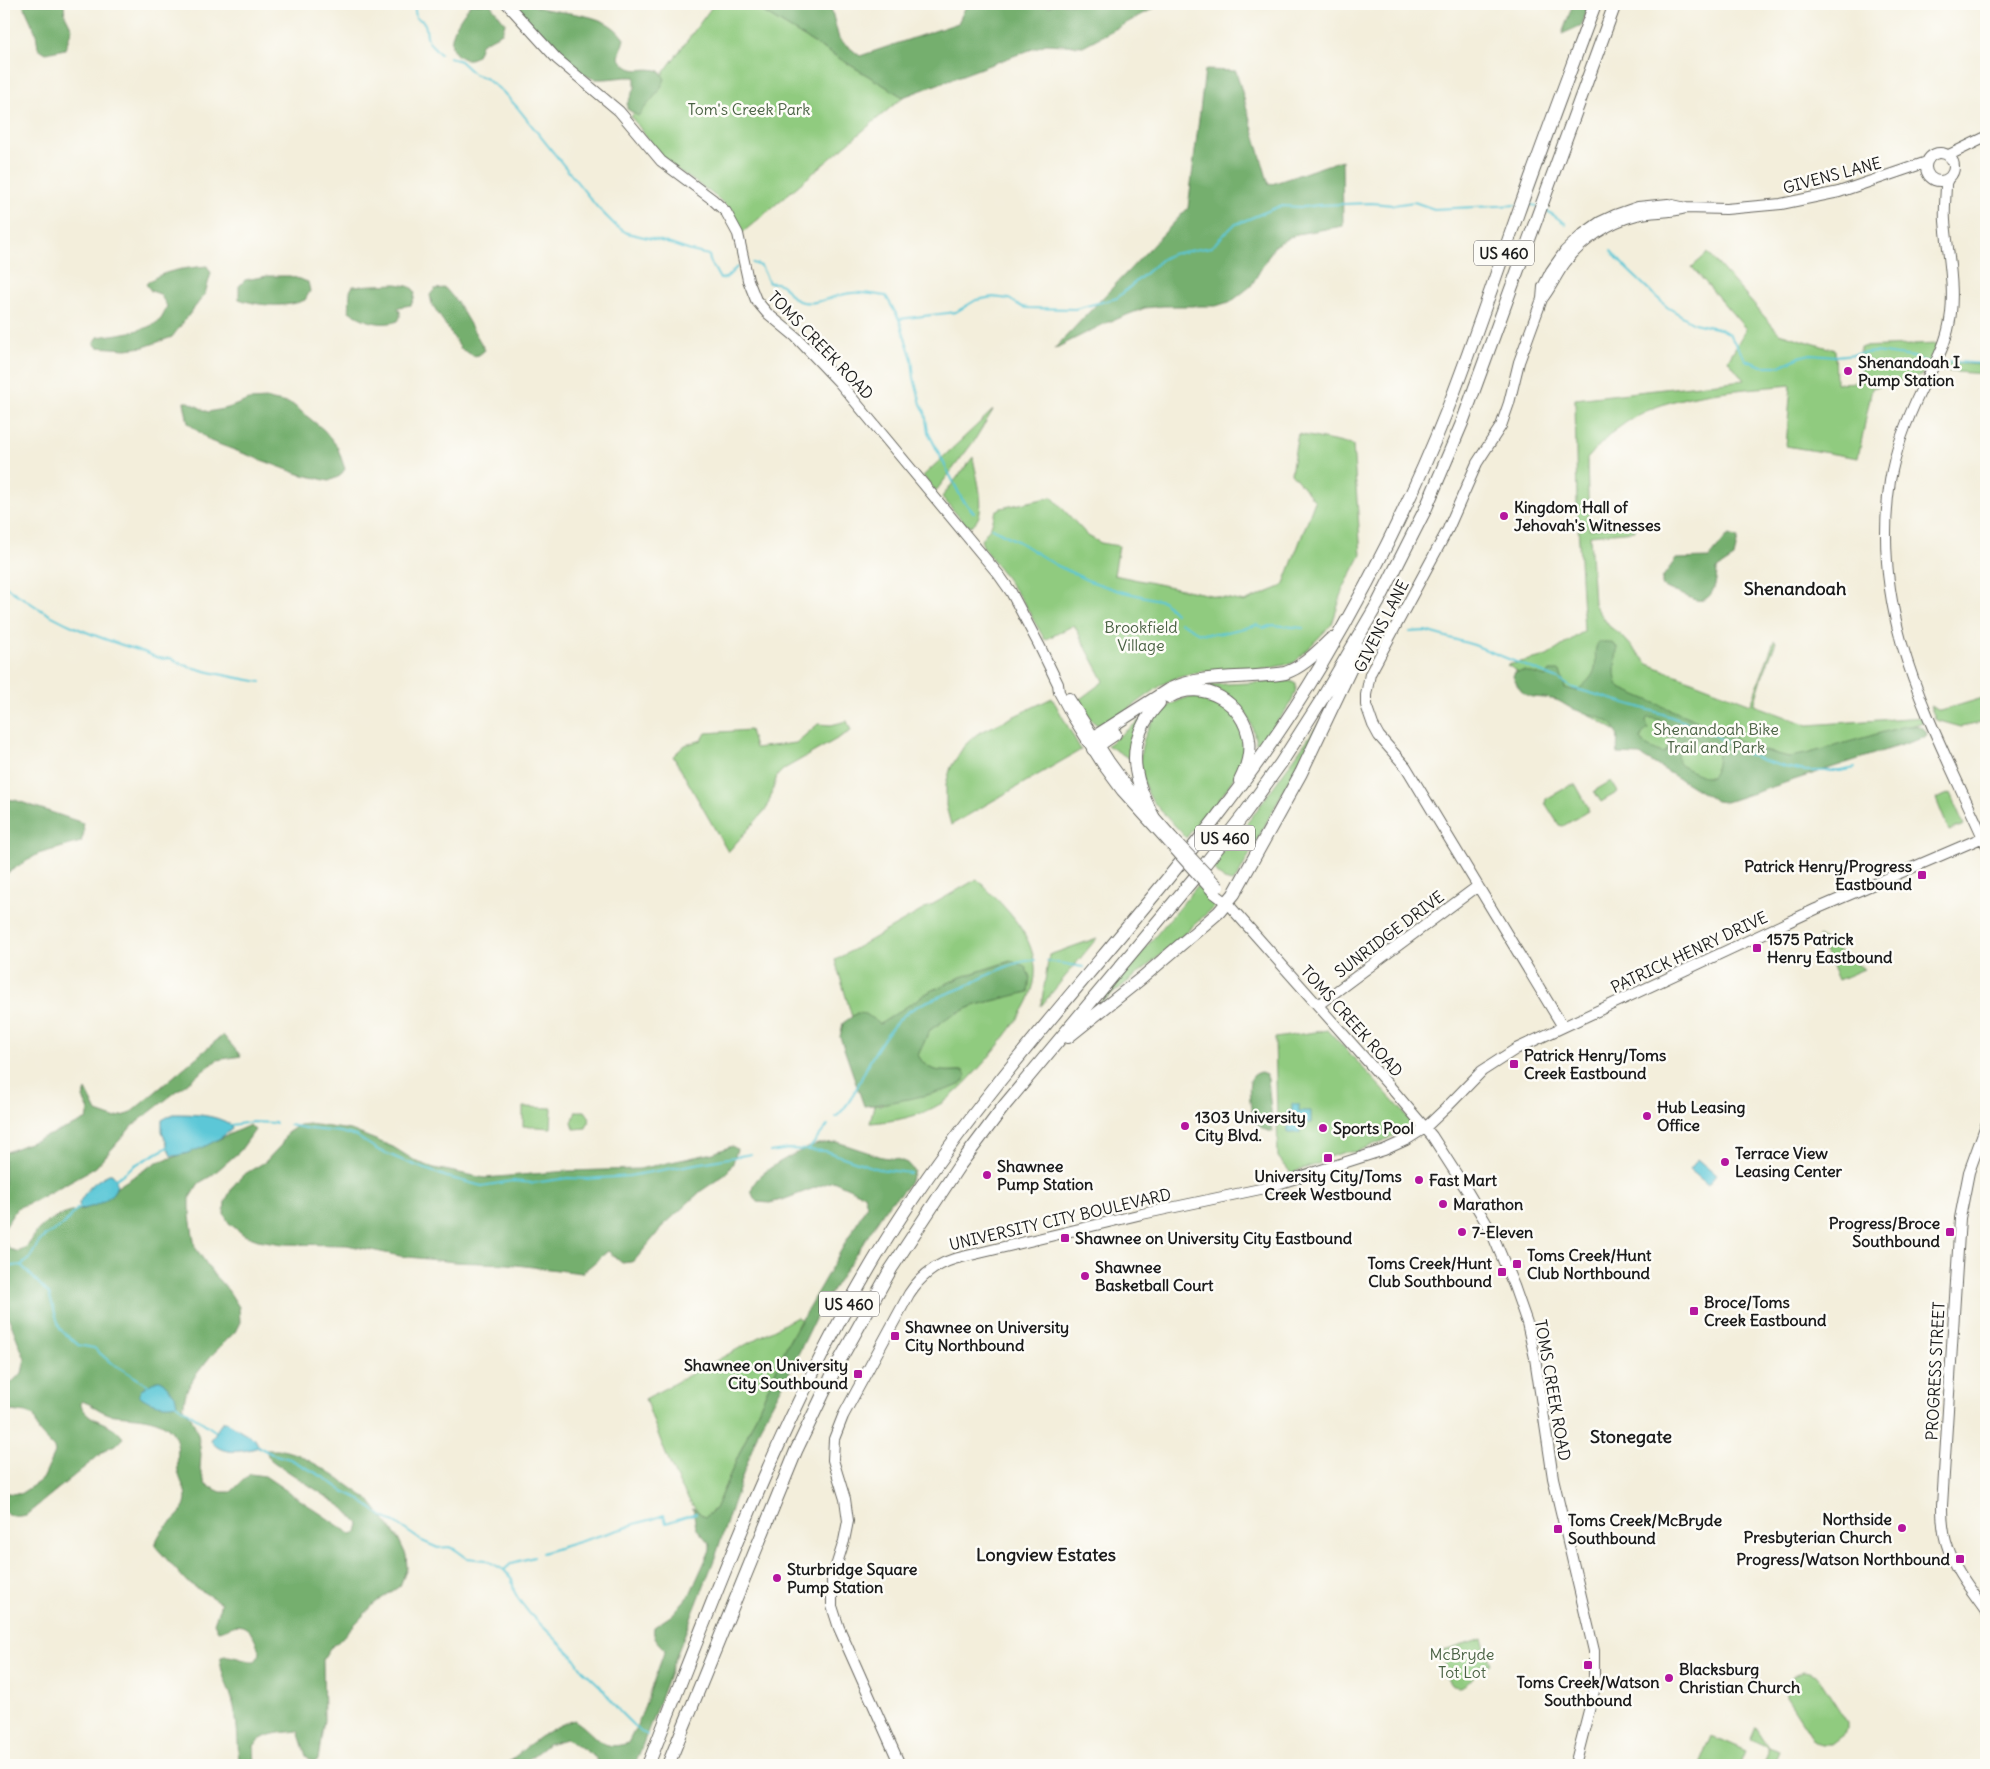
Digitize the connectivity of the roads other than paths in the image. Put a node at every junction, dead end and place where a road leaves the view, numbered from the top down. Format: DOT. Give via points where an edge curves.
graph roads {
  1 [pos="507,4"];
  2 [pos="1595,4"];
  3 [pos="1614,4"];
  4 [pos="1982,139"];
  5 [pos="1948,154"];
  6 [pos="1926,162"];
  7 [pos="1955,166"];
  8 [pos="1896,173"];
  9 [pos="1931,177"];
  10 [pos="1948,179"];
  11 [pos="1945,217"];
  12 [pos="1378,603"];
  13 [pos="1346,622"];
  14 [pos="1159,703"];
  15 [pos="1093,743"];
  16 [pos="1230,801"];
  17 [pos="1154,816"];
  18 [pos="1985,839"];
  19 [pos="1171,841"];
  20 [pos="1478,886"];
  21 [pos="1227,903"];
  22 [pos="1318,1005"];
  23 [pos="1563,1027"];
  24 [pos="1046,1054"];
  25 [pos="1986,1125"];
  26 [pos="1424,1128"];
  27 [pos="1986,1611"];
  28 [pos="648,1765"];
  29 [pos="668,1765"];
  30 [pos="900,1765"];
  31 [pos="1575,1765"];
  1 -- 15 [label="street, TOMS CREEK ROAD" via="557,59 619,111 660,161 726,212 738,234 756,300 838,382 994,568 1011,592 1058,684 1064,688"];
  2 -- 13 [label="highway, US 460" via="1445,416 1392,535"];
  3 -- 12 [label="highway, US 460" via="1458,431 1422,516"];
  4 -- 5 [label="street"];
  4 -- 7 [label="street"];
  5 -- 6 [label="street" via="1937,152"];
  5 -- 7 [label="street"];
  6 -- 8 [label="street, GIVENS LANE"];
  6 -- 9 [label="street"];
  7 -- 10 [label="street"];
  8 -- 9 [label="street, GIVENS LANE"];
  8 -- 20 [label="street, GIVENS LANE" via="1839,192 1781,204 1726,209 1668,204 1644,206 1598,224 1560,257 1543,287 1542,299 1500,426 1478,463 1436,554 1372,668 1366,696 1366,705 1379,736 1406,767"];
  9 -- 10 [label="street" via="1939,181"];
  9 -- 11 [label="street"];
  10 -- 11 [label="street"];
  11 -- 18 [label="street" via="1952,301 1950,321 1941,352 1906,425 1890,480 1886,538 1888,586 1909,670"];
  12 -- 21 [label="highway" via="1363,643 1302,774 1240,886"];
  12 -- 24 [label="highway, US 460" via="1322,699 1245,813"];
  13 -- 15 [label="highway" via="1310,659 1291,671 1182,684 1168,690"];
  13 -- 16 [label="highway, US 460" via="1306,690"];
  14 -- 15 [label="highway"];
  14 -- 16 [label="highway" via="1175,694 1205,692 1220,696 1240,714 1247,727 1249,756"];
  14 -- 17 [label="highway" via="1140,731 1134,754 1139,787"];
  15 -- 17 [label="street, TOMS CREEK ROAD"];
  15 -- 19 [label="street, TOMS CREEK ROAD" via="1122,791"];
  16 -- 28 [label="highway, US 460" via="988,1095 908,1206 865,1276 815,1366 770,1463"];
  17 -- 19 [label="street, TOMS CREEK ROAD"];
  18 -- 23 [label="street, PATRICK HENRY DRIVE" via="1816,910"];
  19 -- 21 [label="street, TOMS CREEK ROAD, bridge"];
  20 -- 22 [label="street, SUNRIDGE DRIVE"];
  20 -- 23 [label="street, GIVENS LANE"];
  21 -- 22 [label="street, TOMS CREEK ROAD"];
  21 -- 24 [label="highway" via="1143,977"];
  22 -- 26 [label="street, TOMS CREEK ROAD"];
  23 -- 26 [label="street, PATRICK HENRY DRIVE" via="1488,1065"];
  24 -- 29 [label="highway, US 460" via="974,1145 918,1225 840,1360 783,1480"];
  25 -- 27 [label="street, PROGRESS STREET" via="1969,1172 1960,1218 1942,1506 1947,1548"];
  26 -- 30 [label="street, UNIVERSITY CITY BOULEVARD" via="1384,1150 1265,1188 954,1259 929,1271 913,1286 838,1425 833,1454 848,1521 832,1584 834,1614"];
  26 -- 31 [label="street, TOMS CREEK ROAD" via="1461,1180 1491,1231 1530,1334 1556,1495 1594,1651 1594,1692"];
}
